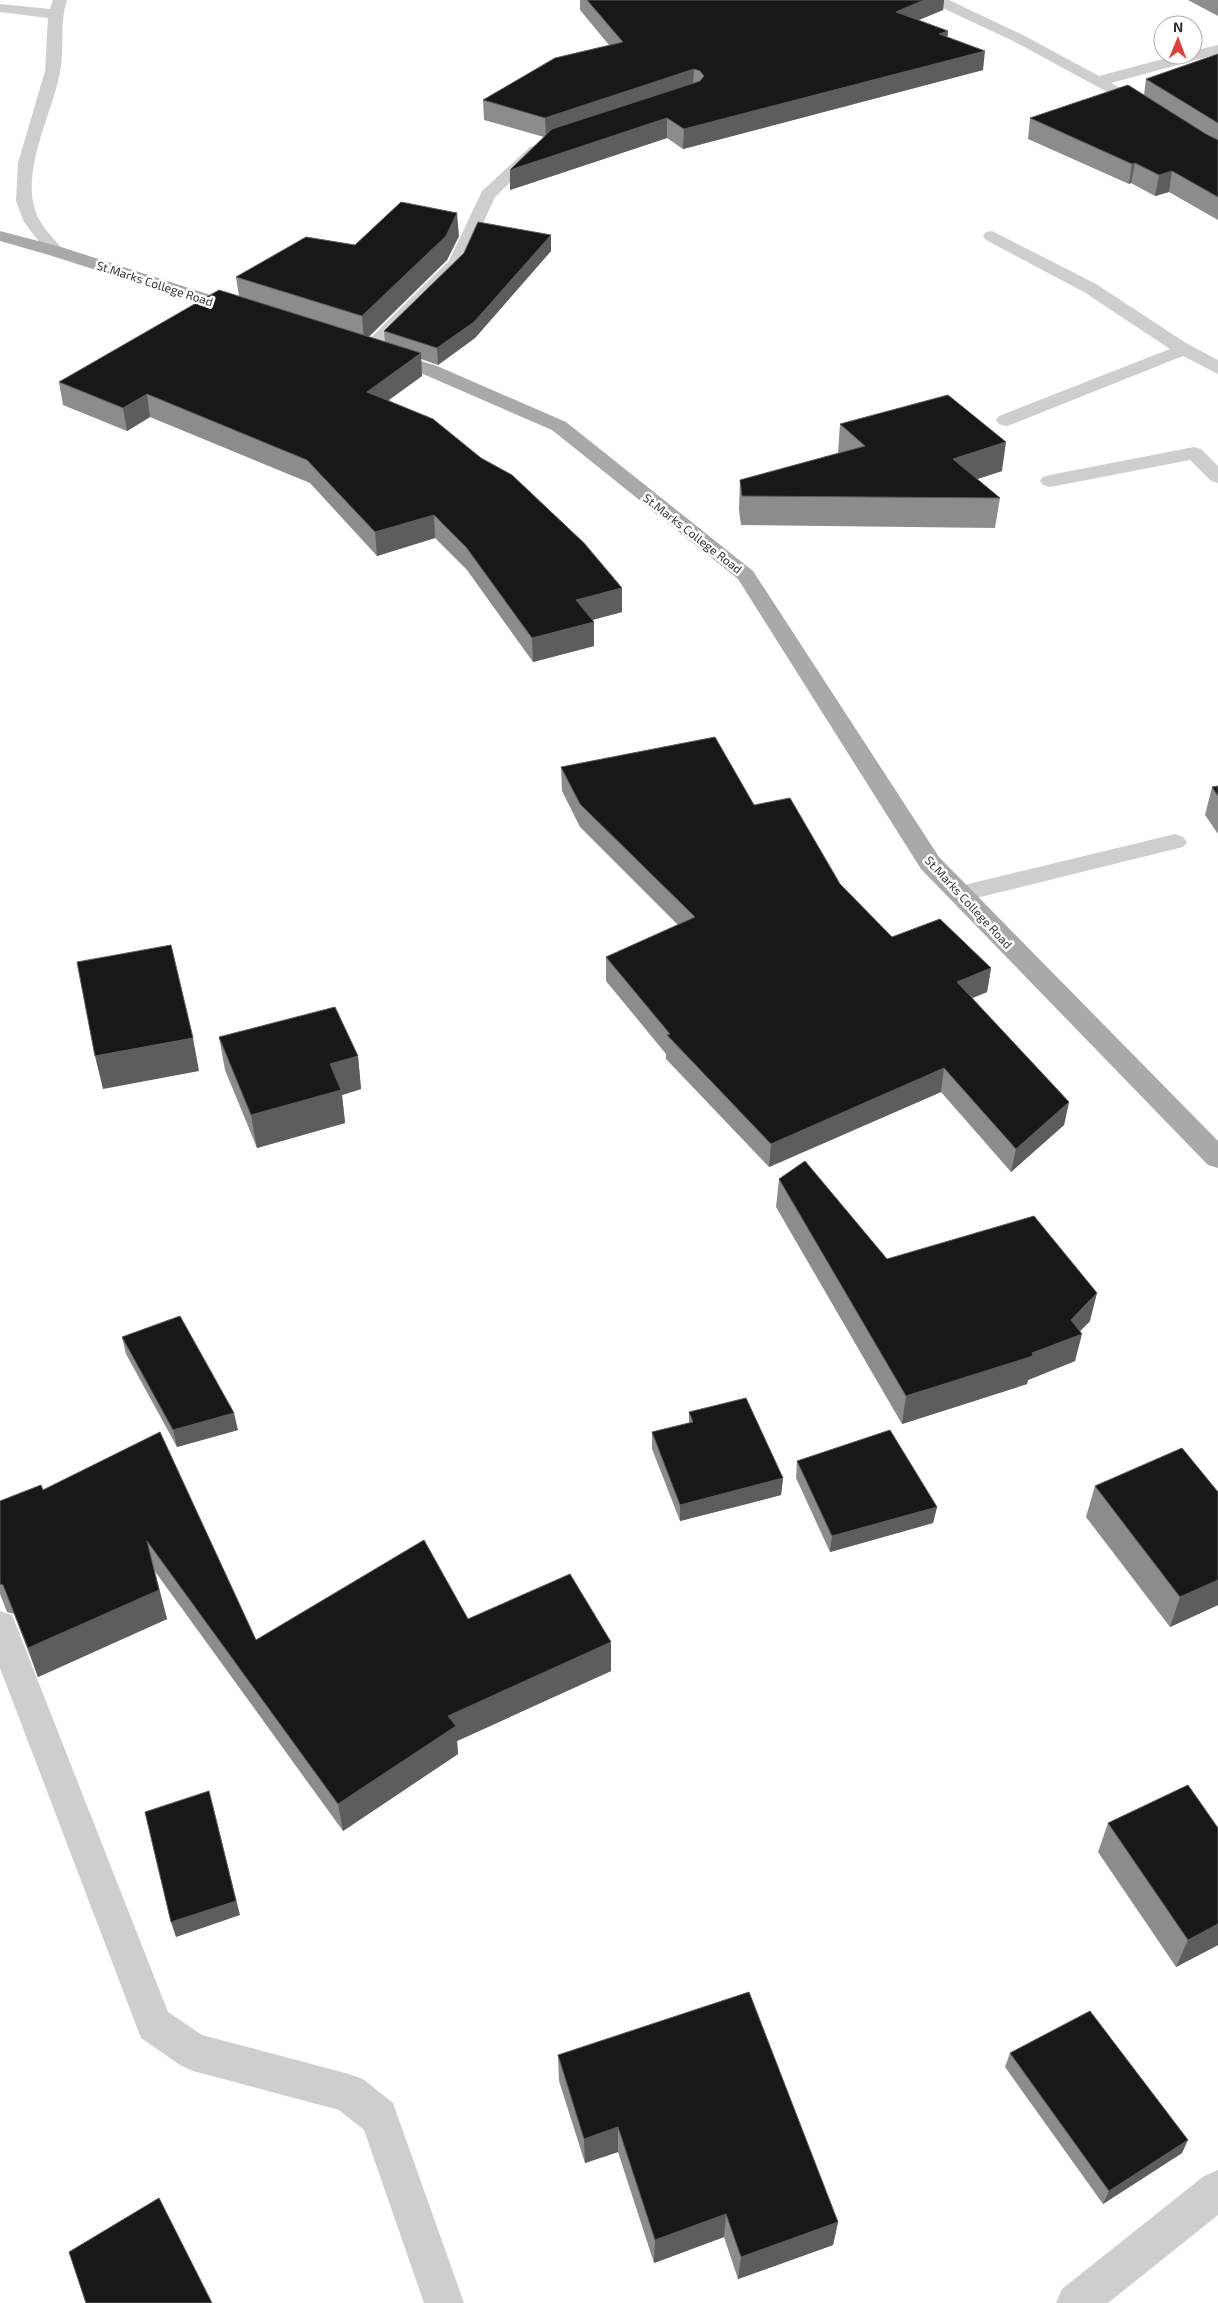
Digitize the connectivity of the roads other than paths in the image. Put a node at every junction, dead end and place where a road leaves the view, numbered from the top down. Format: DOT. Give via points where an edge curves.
graph roads {
  1 [pos="937,0"];
  2 [pos="58,7"];
  3 [pos="0,8"];
  4 [pos="1218,49"];
  5 [pos="1099,81"];
  6 [pos="1158,116"];
  7 [pos="550,143"];
  8 [pos="0,236"];
  9 [pos="992,236"];
  10 [pos="55,251"];
  11 [pos="258,316"];
  12 [pos="358,348"];
  13 [pos="1185,350"];
  14 [pos="1218,368"];
  15 [pos="1006,420"];
  16 [pos="1218,477"];
  17 [pos="1050,481"];
  18 [pos="1175,842"];
  19 [pos="960,894"];
  20 [pos="1218,1158"];
  21 [pos="0,1624"];
  22 [pos="1218,2190"];
  23 [pos="444,2303"];
  24 [pos="1076,2303"];
  1 -- 5 [label="street"];
  2 -- 3 [label="street"];
  2 -- 10 [label="street" via="53,71 26,163 24,201 32,222"];
  4 -- 5 [label="street"];
  5 -- 6 [label="street"];
  7 -- 12 [label="street" via="540,146 488,195 457,264"];
  8 -- 10 [label="main road, St.Marks College Road"];
  9 -- 13 [label="street" via="1090,288"];
  10 -- 11 [label="main road, St.Marks College Road"];
  12 -- 19 [label="main road, St.Marks College Road" via="430,370 559,426 746,574 930,863"];
  13 -- 14 [label="street"];
  13 -- 15 [label="street"];
  16 -- 17 [label="street" via="1194,452"];
  18 -- 19 [label="street"];
  19 -- 20 [label="main road, St.Marks College Road"];
  21 -- 23 [label="street" via="154,2025 193,2052 348,2093 379,2117"];
  22 -- 24 [label="street"];
}
